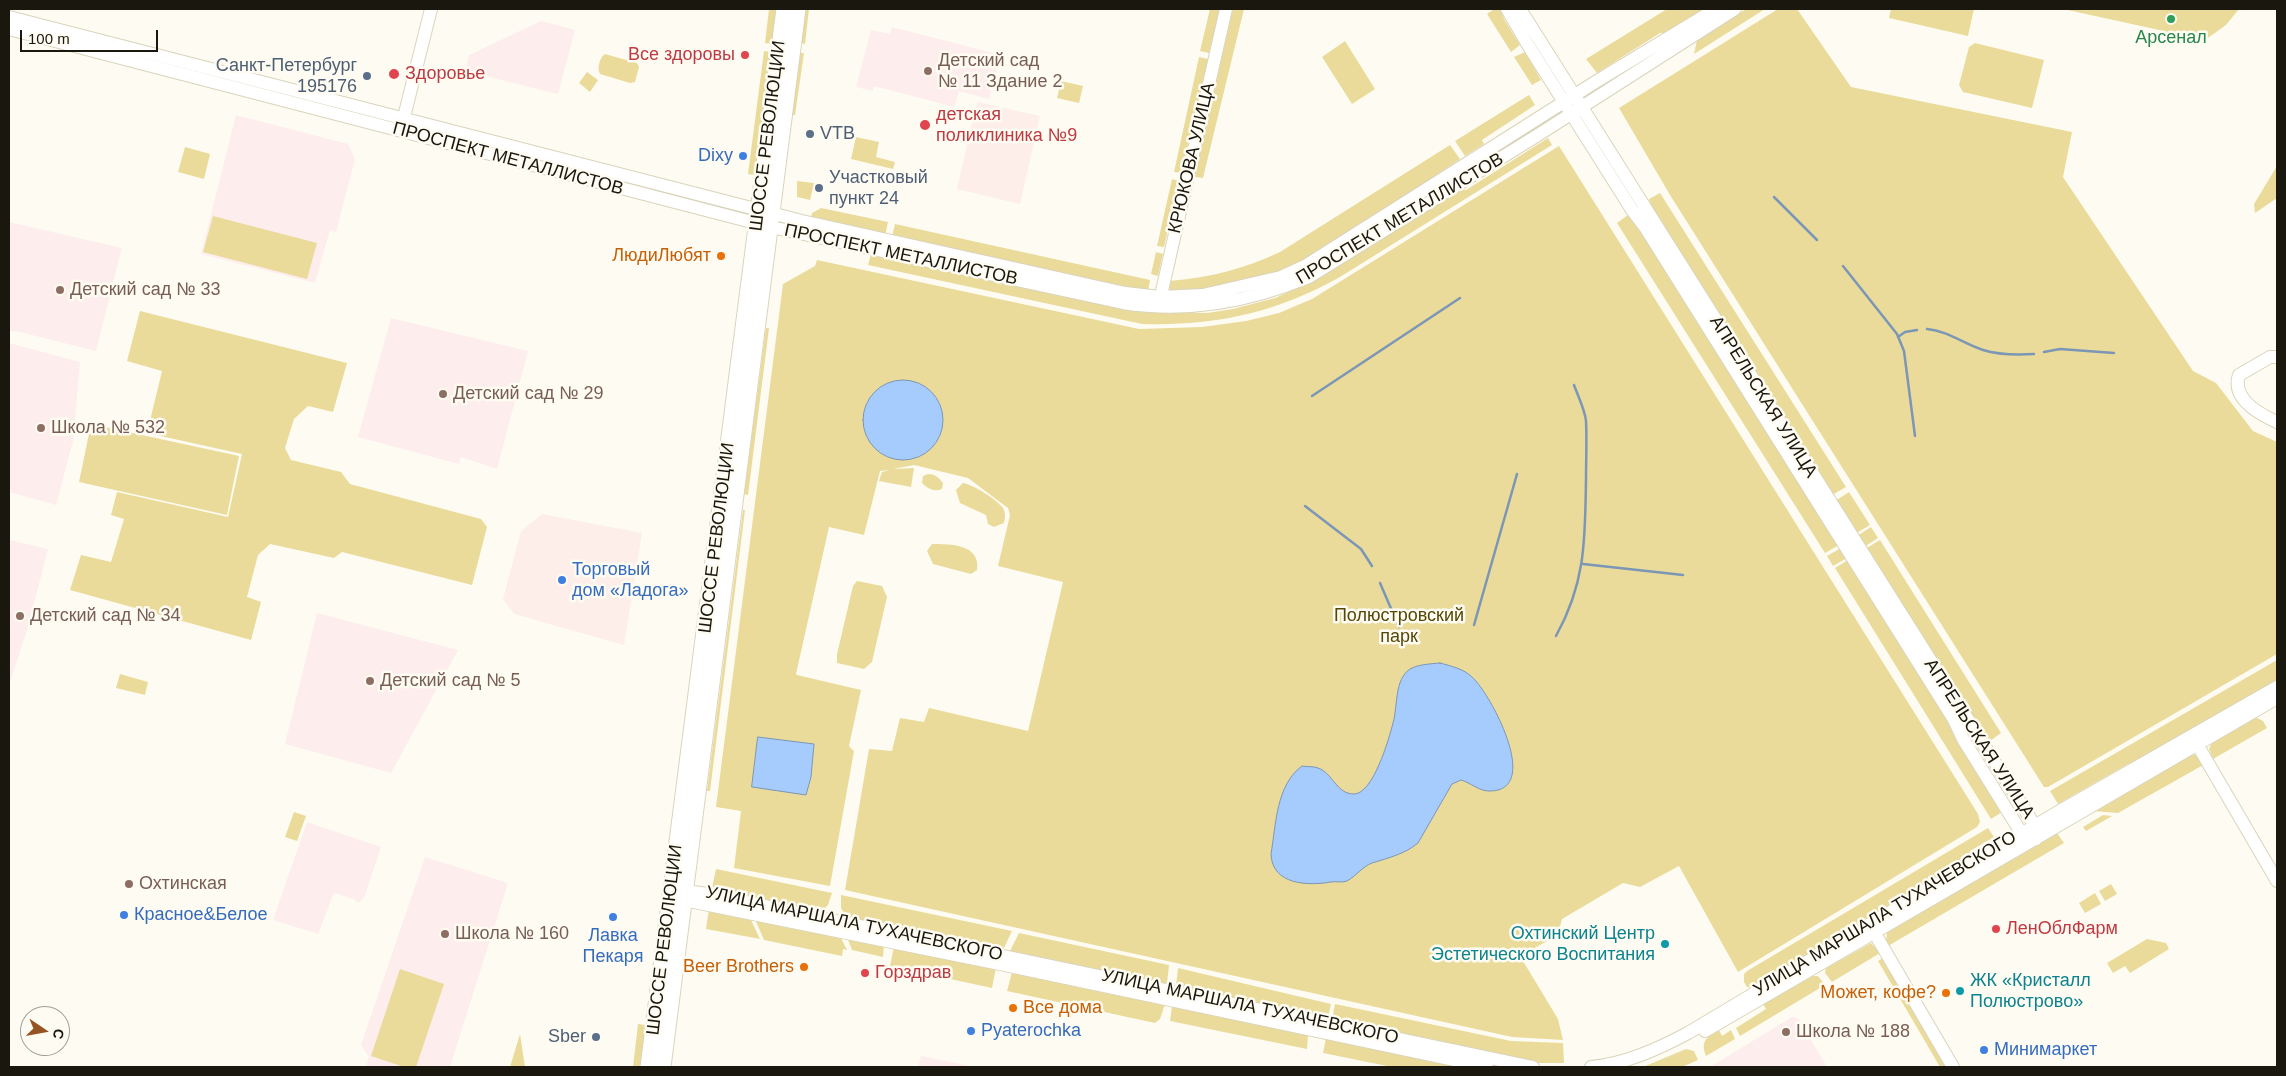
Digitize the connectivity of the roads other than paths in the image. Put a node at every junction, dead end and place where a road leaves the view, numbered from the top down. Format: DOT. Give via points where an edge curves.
graph roads {
  1 [pos="431,9"];
  2 [pos="784,9"];
  3 [pos="798,9"];
  4 [pos="1226,9"];
  5 [pos="1507,9"];
  6 [pos="1520,9"];
  7 [pos="1716,9"];
  8 [pos="1735,9"];
  9 [pos="9,17"];
  10 [pos="9,29"];
  11 [pos="1579,101"];
  12 [pos="1567,109"];
  13 [pos="402,125"];
  14 [pos="765,219"];
  15 [pos="1160,302"];
  16 [pos="2277,357"];
  17 [pos="2277,422"];
  18 [pos="2277,687"];
  19 [pos="2277,698"];
  20 [pos="2195,741"];
  21 [pos="2035,832"];
  22 [pos="2022,834"];
  23 [pos="2277,881"];
  24 [pos="680,895"];
  25 [pos="1872,929"];
  26 [pos="648,1067"];
  27 [pos="663,1067"];
  28 [pos="1490,1067"];
  29 [pos="1533,1067"];
  30 [pos="1591,1067"];
  31 [pos="1621,1067"];
  32 [pos="1953,1067"];
  1 -- 13 [label="street"];
  2 -- 14 [label="main road, ШОССЕ РЕВОЛЮЦИИ"];
  3 -- 14 [label="main road, ШОССЕ РЕВОЛЮЦИИ"];
  4 -- 15 [label="street, КРЮКОВА УЛИЦА"];
  5 -- 12 [label="street, АПРЕЛЬСКАЯ УЛИЦА"];
  6 -- 11 [label="street, АПРЕЛЬСКАЯ УЛИЦА"];
  7 -- 11 [label="street, ПРОСПЕКТ МЕТАЛЛИСТОВ"];
  8 -- 11 [label="street, ПРОСПЕКТ МЕТАЛЛИСТОВ"];
  9 -- 13 [label="street, ПРОСПЕКТ МЕТАЛЛИСТОВ"];
  10 -- 13 [label="street, ПРОСПЕКТ МЕТАЛЛИСТОВ"];
  11 -- 12 [label="street, ПРОСПЕКТ МЕТАЛЛИСТОВ"];
  11 -- 21 [label="street, АПРЕЛЬСКАЯ УЛИЦА"];
  12 -- 15 [label="street, ПРОСПЕКТ МЕТАЛЛИСТОВ" via="1281,278 1229,291"];
  12 -- 22 [label="street, АПРЕЛЬСКАЯ УЛИЦА" via="1645,227 1953,718"];
  13 -- 14 [label="street, ПРОСПЕКТ МЕТАЛЛИСТОВ"];
  14 -- 15 [label="street, ПРОСПЕКТ МЕТАЛЛИСТОВ" via="1123,303"];
  14 -- 24 [label="main road, ШОССЕ РЕВОЛЮЦИИ"];
  16 -- 17 [label="street" via="2270,357 2239,375 2237,383 2245,402"];
  18 -- 20 [label="street, УЛИЦА МАРШАЛА ТУХАЧЕВСКОГО"];
  19 -- 20 [label="street, УЛИЦА МАРШАЛА ТУХАЧЕВСКОГО"];
  20 -- 21 [label="street, УЛИЦА МАРШАЛА ТУХАЧЕВСКОГО"];
  20 -- 23 [label="street"];
  21 -- 22 [label="street, АПРЕЛЬСКАЯ УЛИЦА"];
  21 -- 25 [label="street, УЛИЦА МАРШАЛА ТУХАЧЕВСКОГО"];
  22 -- 25 [label="street, УЛИЦА МАРШАЛА ТУХАЧЕВСКОГО"];
  24 -- 26 [label="main road, ШОССЕ РЕВОЛЮЦИИ"];
  24 -- 27 [label="main road, ШОССЕ РЕВОЛЮЦИИ"];
  24 -- 28 [label="street, УЛИЦА МАРШАЛА ТУХАЧЕВСКОГО"];
  24 -- 29 [label="street, УЛИЦА МАРШАЛА ТУХАЧЕВСКОГО" via="708,894"];
  25 -- 30 [label="street, УЛИЦА МАРШАЛА ТУХАЧЕВСКОГО" via="1666,1044 1612,1064"];
  25 -- 31 [label="street, УЛИЦА МАРШАЛА ТУХАЧЕВСКОГО" via="1691,1038 1648,1059"];
  25 -- 32 [label="street"];
}
